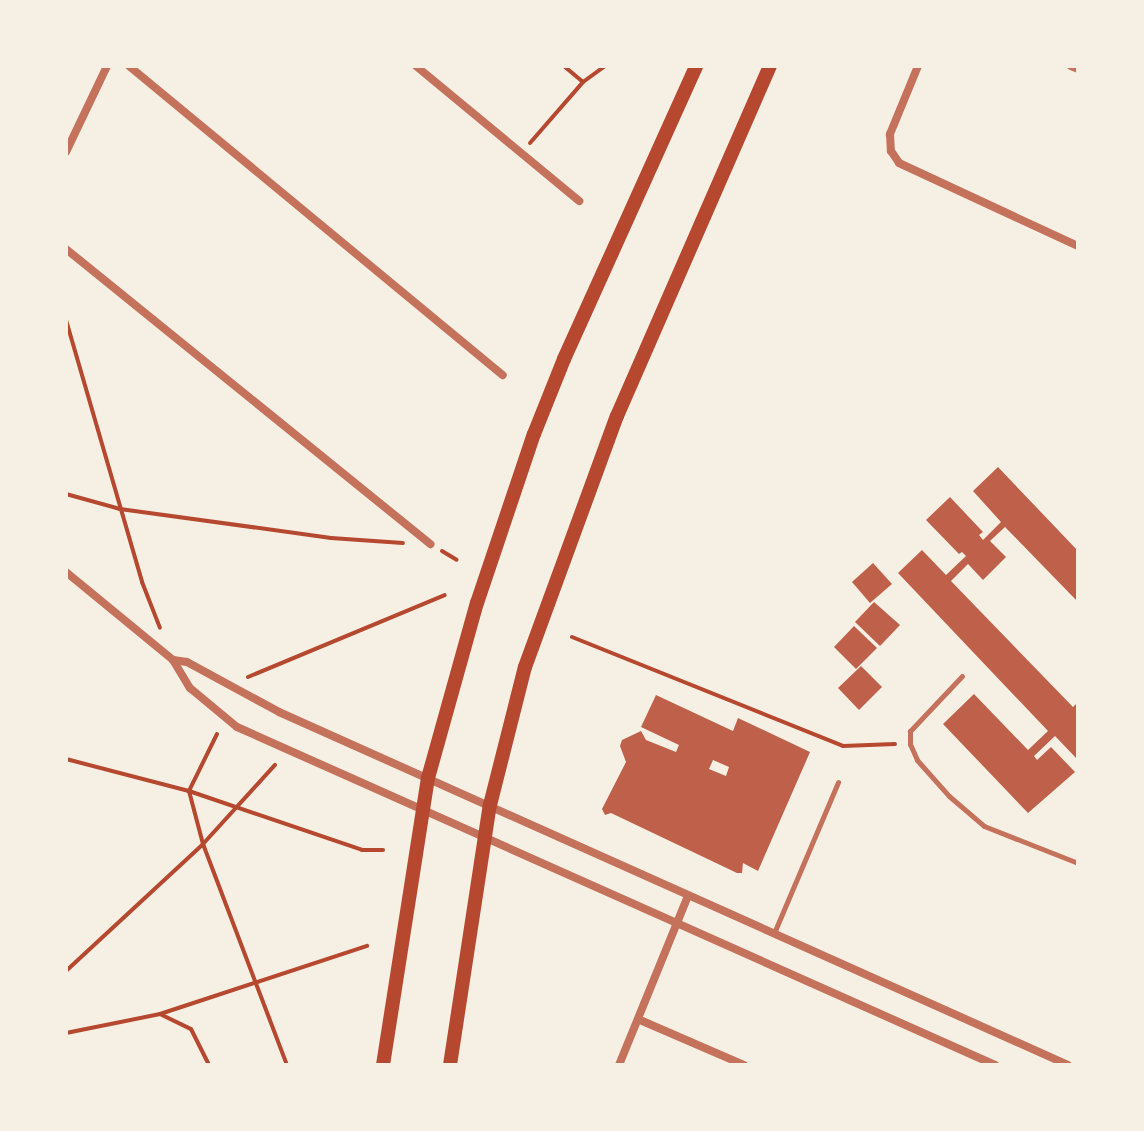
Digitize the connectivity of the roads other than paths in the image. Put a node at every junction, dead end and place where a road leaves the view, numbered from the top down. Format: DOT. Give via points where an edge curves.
graph roads {
  1 [pos="107,66"];
  2 [pos="129,66"];
  3 [pos="416,66"];
  4 [pos="696,66"];
  5 [pos="770,66"];
  6 [pos="918,66"];
  7 [pos="1071,66"];
  8 [pos="1078,69"];
  9 [pos="66,152"];
  10 [pos="579,201"];
  11 [pos="1078,246"];
  12 [pos="66,249"];
  13 [pos="503,375"];
  14 [pos="430,544"];
  15 [pos="66,572"];
  16 [pos="173,660"];
  17 [pos="962,676"];
  18 [pos="428,778"];
  19 [pos="838,782"];
  20 [pos="490,805"];
  21 [pos="423,812"];
  22 [pos="484,839"];
  23 [pos="1078,863"];
  24 [pos="688,896"];
  25 [pos="678,925"];
  26 [pos="773,933"];
  27 [pos="640,1020"];
  28 [pos="383,1065"];
  29 [pos="450,1065"];
  30 [pos="619,1065"];
  31 [pos="744,1065"];
  32 [pos="995,1065"];
  33 [pos="1068,1065"];
  1 -- 9 [label="street"];
  2 -- 13 [label="street"];
  3 -- 10 [label="street"];
  4 -- 18 [label="main road" via="534,434 477,603"];
  5 -- 20 [label="main road" via="617,416 551,588"];
  6 -- 11 [label="street" via="890,134 891,151 899,163"];
  7 -- 8 [label="street"];
  12 -- 14 [label="street"];
  15 -- 16 [label="street"];
  16 -- 18 [label="street" via="187,662 238,692"];
  16 -- 21 [label="street" via="190,688 237,727"];
  17 -- 23 [label="lane" via="913,726 910,744 928,774 984,826"];
  18 -- 20 [label="street"];
  18 -- 21 [label="main road"];
  19 -- 26 [label="lane"];
  20 -- 22 [label="main road"];
  20 -- 24 [label="street"];
  21 -- 22 [label="street"];
  21 -- 28 [label="main road"];
  22 -- 25 [label="street"];
  22 -- 29 [label="main road"];
  24 -- 25 [label="street"];
  24 -- 26 [label="street"];
  25 -- 27 [label="street"];
  25 -- 32 [label="street"];
  26 -- 33 [label="street"];
  27 -- 30 [label="street"];
  27 -- 31 [label="street"];
}
